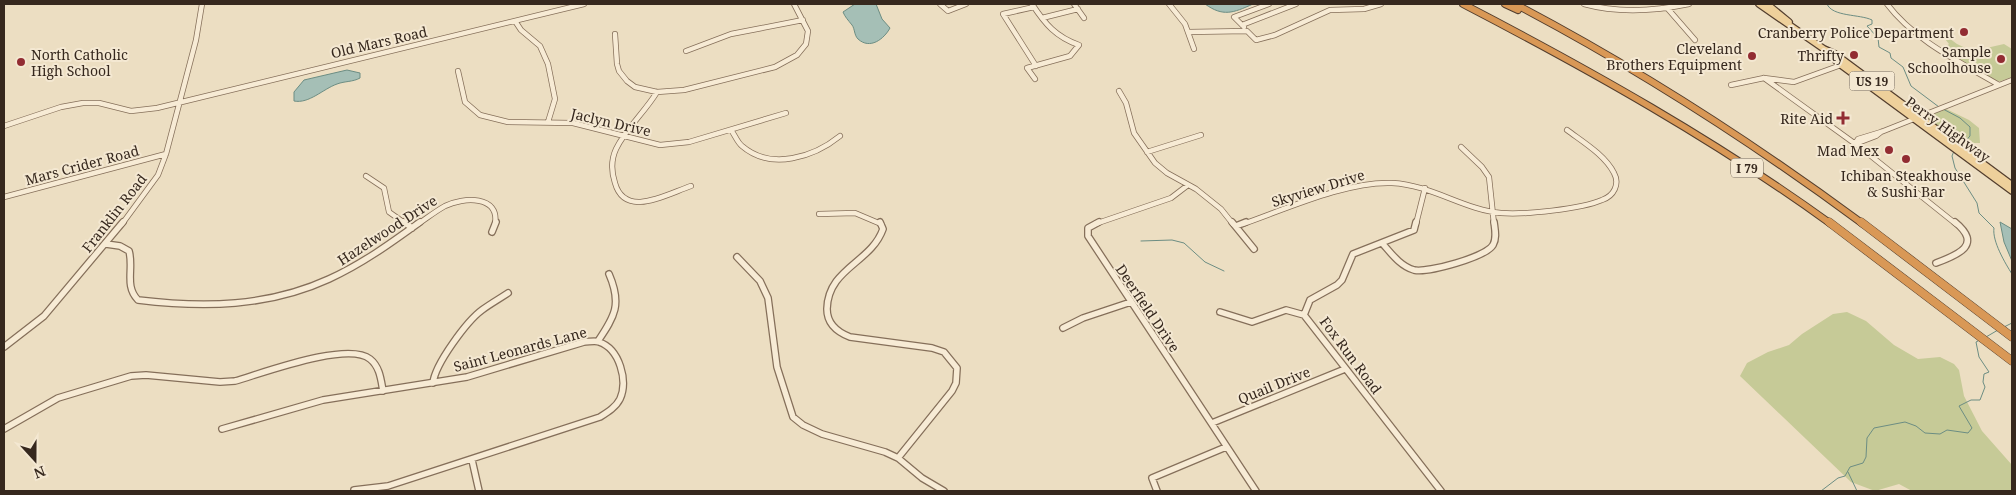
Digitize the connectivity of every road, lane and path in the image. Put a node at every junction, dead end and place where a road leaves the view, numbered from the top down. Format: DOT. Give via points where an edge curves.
graph roads {
  1 [pos="202,4"];
  2 [pos="584,4"];
  3 [pos="794,4"];
  4 [pos="940,4"];
  5 [pos="966,4"];
  6 [pos="1074,4"];
  7 [pos="1169,4"];
  8 [pos="1269,4"];
  9 [pos="1296,4"];
  10 [pos="1346,4"];
  11 [pos="1356,4"];
  12 [pos="1381,4"];
  13 [pos="1463,4"];
  14 [pos="1505,4"];
  15 [pos="1514,4"];
  16 [pos="1584,4"];
  17 [pos="1689,4"];
  18 [pos="1759,4"];
  19 [pos="1767,4"];
  20 [pos="1887,4"];
  21 [pos="1033,5"];
  22 [pos="1352,8"];
  23 [pos="1078,9"];
  24 [pos="1668,9"];
  25 [pos="1042,18"];
  26 [pos="1084,18"];
  27 [pos="803,20"];
  28 [pos="515,21"];
  29 [pos="1242,25"];
  30 [pos="1792,25"];
  31 [pos="1247,31"];
  32 [pos="1188,32"];
  33 [pos="615,34"];
  34 [pos="1695,40"];
  35 [pos="1194,48"];
  36 [pos="1824,49"];
  37 [pos="686,51"];
  38 [pos="1841,65"];
  39 [pos="1036,66"];
  40 [pos="458,71"];
  41 [pos="1764,78"];
  42 [pos="1035,80"];
  43 [pos="2012,80"];
  44 [pos="1731,85"];
  45 [pos="1999,85"];
  46 [pos="1119,91"];
  47 [pos="657,92"];
  48 [pos="179,102"];
  49 [pos="786,114"];
  50 [pos="1916,117"];
  51 [pos="548,122"];
  52 [pos="4,126"];
  53 [pos="731,130"];
  54 [pos="1567,130"];
  55 [pos="624,135"];
  56 [pos="1200,135"];
  57 [pos="840,136"];
  58 [pos="1748,142"];
  59 [pos="1855,144"];
  60 [pos="1462,147"];
  61 [pos="1958,148"];
  62 [pos="1147,152"];
  63 [pos="166,154"];
  64 [pos="366,176"];
  65 [pos="2010,182"];
  66 [pos="1188,185"];
  67 [pos="692,186"];
  68 [pos="1425,188"];
  69 [pos="2012,191"];
  70 [pos="4,197"];
  71 [pos="1494,212"];
  72 [pos="819,214"];
  73 [pos="1236,226"];
  74 [pos="412,228"];
  75 [pos="492,232"];
  76 [pos="1382,243"];
  77 [pos="106,244"];
  78 [pos="1254,249"];
  79 [pos="737,256"];
  80 [pos="1936,263"];
  81 [pos="610,274"];
  82 [pos="508,293"];
  83 [pos="1131,302"];
  84 [pos="1220,312"];
  85 [pos="1304,315"];
  86 [pos="1063,328"];
  87 [pos="2012,337"];
  88 [pos="598,341"];
  89 [pos="4,347"];
  90 [pos="2012,361"];
  91 [pos="1345,369"];
  92 [pos="433,384"];
  93 [pos="383,391"];
  94 [pos="1212,423"];
  95 [pos="4,429"];
  96 [pos="222,429"];
  97 [pos="1226,448"];
  98 [pos="898,458"];
  99 [pos="472,460"];
  100 [pos="354,490"];
  101 [pos="479,491"];
  102 [pos="944,491"];
  103 [pos="1157,491"];
  104 [pos="1256,491"];
  105 [pos="1441,491"];
  1 -- 48 [label="street, Franklin Road"];
  2 -- 28 [label="street, Old Mars Road"];
  3 -- 27 [label="street"];
  4 -- 5 [label="street" via="948,11"];
  6 -- 23 [label="street"];
  7 -- 32 [label="street"];
  8 -- 29 [label="street" via="1234,17"];
  9 -- 29 [label="street"];
  10 -- 22 [label="street"];
  11 -- 22 [label="street"];
  12 -- 22 [label="street" via="1364,9"];
  13 -- 90 [label="highway, I 79" via="1643,102 1730,156 1869,252"];
  14 -- 58 [label="highway, I 79" via="1620,64"];
  15 -- 58 [label="highway" via="1664,86"];
  16 -- 24 [label="street"];
  17 -- 24 [label="street"];
  18 -- 30 [label="main road, Perry Highway / US 19"];
  19 -- 30 [label="main road, Perry Highway / US 19"];
  20 -- 45 [label="street" via="1912,30"];
  21 -- 25 [label="street"];
  21 -- 39 [label="street" via="1003,14"];
  22 -- 31 [label="street" via="1330,10 1275,35 1256,40"];
  23 -- 25 [label="street"];
  23 -- 26 [label="street"];
  24 -- 34 [label="street"];
  25 -- 39 [label="street" via="1055,35 1079,44 1070,56"];
  27 -- 37 [label="street" via="731,34"];
  27 -- 47 [label="street" via="808,31 806,44 783,64 691,89"];
  28 -- 48 [label="street, Old Mars Road"];
  28 -- 51 [label="street" via="522,33 541,47 547,61 555,96"];
  29 -- 31 [label="street"];
  30 -- 36 [label="main road, Perry Highway / US 19"];
  31 -- 32 [label="street"];
  32 -- 35 [label="street"];
  33 -- 47 [label="street" via="617,64 622,76 635,86"];
  36 -- 38 [label="main road, Perry Highway / US 19"];
  36 -- 50 [label="main road, Perry Highway / US 19" via="1835,54"];
  38 -- 41 [label="street" via="1794,82"];
  38 -- 50 [label="main road, Perry Highway / US 19"];
  39 -- 42 [label="street" via="1027,68"];
  40 -- 51 [label="street, Jaclyn Drive" via="465,102 480,115 508,122"];
  41 -- 44 [label="street"];
  41 -- 59 [label="street"];
  43 -- 45 [label="street"];
  45 -- 50 [label="street"];
  46 -- 62 [label="street" via="1126,103 1134,133"];
  47 -- 55 [label="street"];
  48 -- 52 [label="street, Old Mars Road" via="136,111 99,103 76,104"];
  48 -- 63 [label="street, Franklin Road"];
  49 -- 53 [label="street, Jaclyn Drive"];
  50 -- 59 [label="street"];
  50 -- 61 [label="main road, Perry Highway / US 19"];
  51 -- 55 [label="street, Jaclyn Drive" via="573,123"];
  53 -- 55 [label="street, Jaclyn Drive" via="668,146"];
  53 -- 57 [label="street" via="748,150 776,158 812,154"];
  54 -- 71 [label="street, Skyview Drive" via="1614,171 1619,184 1611,197 1550,210"];
  55 -- 67 [label="street" via="613,155 613,179 622,198 643,202"];
  56 -- 62 [label="street"];
  58 -- 87 [label="highway, I 79"];
  59 -- 80 [label="street" via="1966,233 1969,240 1964,250"];
  60 -- 71 [label="street" via="1489,177"];
  61 -- 65 [label="main road, Perry Highway / US 19"];
  61 -- 69 [label="main road, Perry Highway / US 19"];
  62 -- 66 [label="street" via="1167,173"];
  63 -- 70 [label="street, Mars Crider Road"];
  63 -- 77 [label="street, Franklin Road" via="158,175"];
  64 -- 74 [label="street" via="384,188 389,212"];
  66 -- 73 [label="street" via="1221,209"];
  66 -- 83 [label="street, Deerfield Drive" via="1171,198 1088,228 1088,236"];
  68 -- 71 [label="street, Skyview Drive"];
  68 -- 73 [label="street, Skyview Drive" via="1392,183 1357,186"];
  68 -- 76 [label="street, Fox Run Road" via="1414,230"];
  71 -- 76 [label="street" via="1496,239 1492,248 1435,270 1407,268"];
  72 -- 98 [label="street" via="841,212 872,217 880,222 883,229 876,244 836,280 826,308 833,327 850,337 932,348 944,352 957,368 952,391"];
  73 -- 78 [label="street"];
  74 -- 75 [label="street, Hazelwood Drive" via="445,206 461,200 476,200 488,203 496,213"];
  74 -- 77 [label="street, Hazelwood Drive" via="371,256 327,279 275,297 221,306 177,306 138,300 130,289 132,259 128,251"];
  76 -- 85 [label="street, Fox Run Road" via="1353,254 1342,280 1312,297 1307,302"];
  77 -- 89 [label="street, Franklin Road" via="44,316"];
  79 -- 98 [label="street" via="760,281 768,298 777,367 793,417 822,434"];
  81 -- 88 [label="street" via="618,300 614,316"];
  82 -- 92 [label="street" via="480,311 441,359"];
  83 -- 86 [label="street"];
  83 -- 94 [label="street, Deerfield Drive"];
  84 -- 85 [label="street" via="1252,322 1286,310"];
  85 -- 91 [label="street, Fox Run Road"];
  88 -- 92 [label="street, Saint Leonards Lane"];
  88 -- 99 [label="street, Saint Leonards Lane" via="614,353 623,383 620,397 610,411"];
  91 -- 94 [label="street, Quail Drive"];
  91 -- 105 [label="street, Fox Run Road"];
  92 -- 93 [label="street, Saint Leonards Lane"];
  93 -- 95 [label="street" via="381,372 372,360 350,352 334,353 235,381 131,376 58,398"];
  93 -- 96 [label="street, Saint Leonards Lane" via="322,400"];
  94 -- 97 [label="street, Deerfield Drive"];
  97 -- 103 [label="street" via="1152,478"];
  97 -- 104 [label="street, Deerfield Drive"];
  98 -- 102 [label="street"];
  99 -- 100 [label="street, Saint Leonards Lane" via="388,486"];
  99 -- 101 [label="street"];
}
